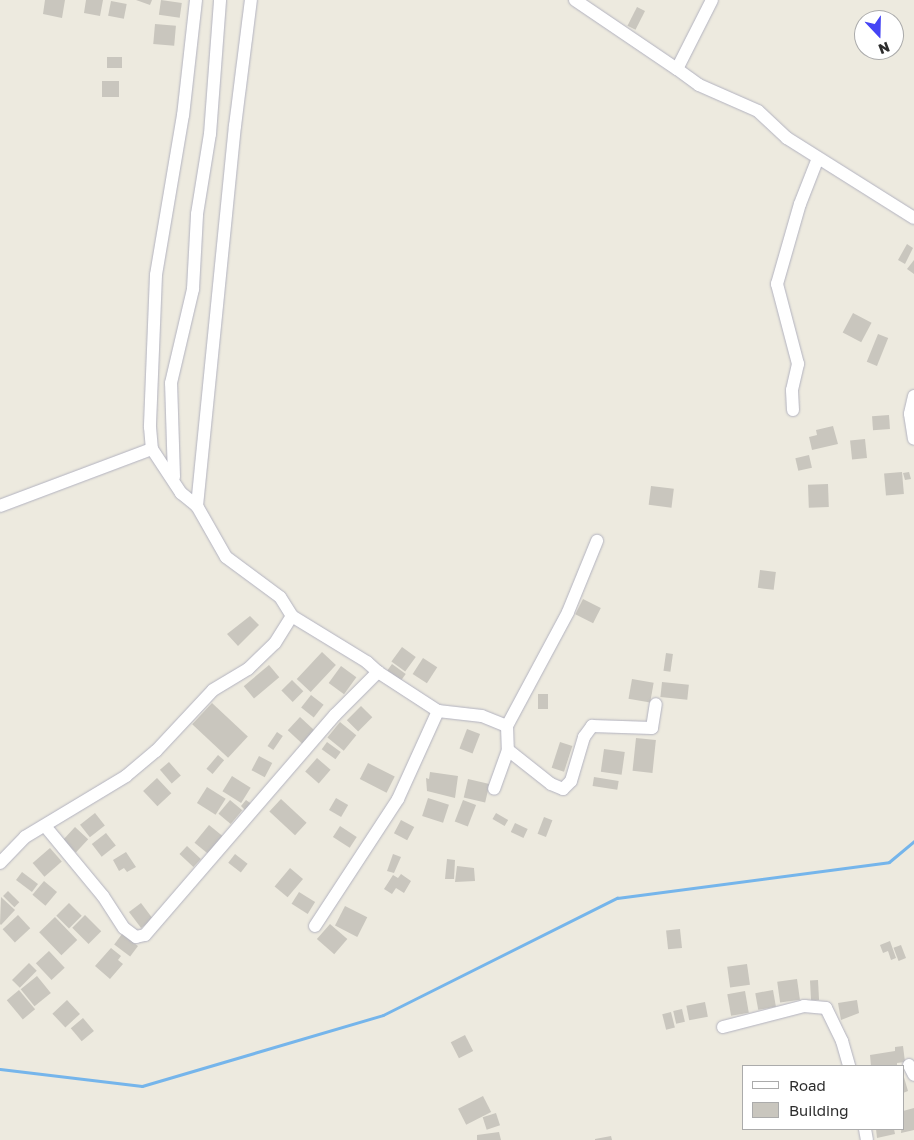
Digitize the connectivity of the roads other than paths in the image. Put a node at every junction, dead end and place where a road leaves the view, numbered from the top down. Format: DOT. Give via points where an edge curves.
graph roads {
  1 [pos="196,0"];
  2 [pos="220,0"];
  3 [pos="251,0"];
  4 [pos="575,0"];
  5 [pos="712,0"];
  6 [pos="677,70"];
  7 [pos="818,158"];
  8 [pos="914,218"];
  9 [pos="914,396"];
  10 [pos="793,410"];
  11 [pos="914,439"];
  12 [pos="152,449"];
  13 [pos="174,477"];
  14 [pos="0,506"];
  15 [pos="197,506"];
  16 [pos="598,541"];
  17 [pos="292,616"];
  18 [pos="378,672"];
  19 [pos="656,704"];
  20 [pos="438,711"];
  21 [pos="508,726"];
  22 [pos="508,750"];
  23 [pos="494,789"];
  24 [pos="44,826"];
  25 [pos="0,863"];
  26 [pos="315,926"];
  27 [pos="723,1027"];
  28 [pos="849,1065"];
  1 -- 12 [label="street" via="183,115 155,292"];
  2 -- 13 [label="street" via="210,134 197,214 193,289 171,384"];
  3 -- 15 [label="street" via="235,126"];
  4 -- 6 [label="street"];
  5 -- 6 [label="street"];
  6 -- 7 [label="street" via="700,85 758,110 787,138"];
  7 -- 8 [label="street"];
  7 -- 10 [label="street" via="800,204 777,284 798,364 792,390"];
  9 -- 11 [label="street" via="910,414"];
  12 -- 13 [label="street"];
  12 -- 14 [label="street"];
  13 -- 15 [label="street" via="181,493"];
  15 -- 17 [label="street" via="226,557 280,597"];
  16 -- 21 [label="street" via="568,612"];
  17 -- 18 [label="street"];
  17 -- 24 [label="street" via="275,643 248,669 213,690 156,751 126,776"];
  18 -- 20 [label="street"];
  18 -- 24 [label="street" via="335,716 145,935 136,937 124,928 103,896"];
  19 -- 22 [label="street" via="652,728 592,726 584,737 571,781 563,789 551,784"];
  20 -- 21 [label="street" via="482,716"];
  20 -- 26 [label="street" via="398,799"];
  21 -- 22 [label="street"];
  22 -- 23 [label="street"];
  24 -- 25 [label="street" via="25,837"];
  27 -- 28 [label="street" via="804,1006 826,1008 842,1041"];
}
